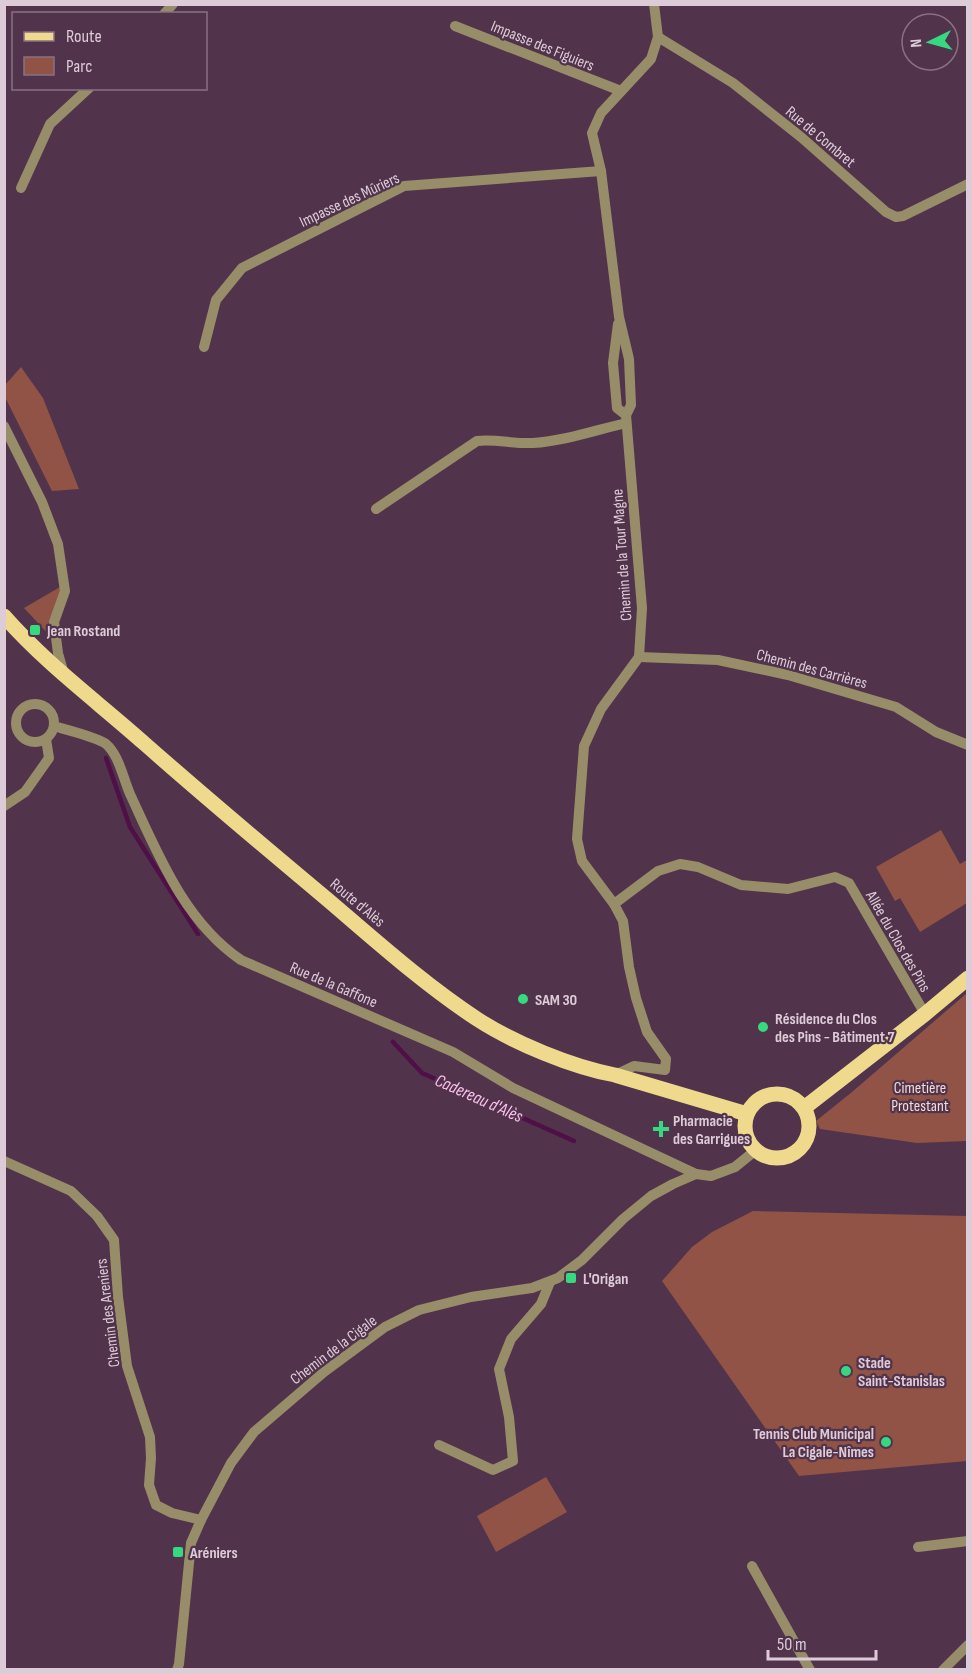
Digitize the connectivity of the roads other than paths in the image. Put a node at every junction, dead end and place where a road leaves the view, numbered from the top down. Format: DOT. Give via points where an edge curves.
graph roads {
  1 [pos="654,4"];
  2 [pos="455,26"];
  3 [pos="658,37"];
  4 [pos="87,90"];
  5 [pos="621,91"];
  6 [pos="601,171"];
  7 [pos="968,184"];
  8 [pos="21,188"];
  9 [pos="619,317"];
  10 [pos="204,347"];
  11 [pos="626,419"];
  12 [pos="4,426"];
  13 [pos="376,509"];
  14 [pos="4,616"];
  15 [pos="639,657"];
  16 [pos="64,675"];
  17 [pos="54,726"];
  18 [pos="46,739"];
  19 [pos="968,745"];
  20 [pos="4,806"];
  21 [pos="614,904"];
  22 [pos="968,978"];
  23 [pos="925,1014"];
  24 [pos="615,1075"];
  25 [pos="804,1108"];
  26 [pos="747,1114"];
  27 [pos="756,1150"];
  28 [pos="4,1161"];
  29 [pos="696,1174"];
  30 [pos="550,1282"];
  31 [pos="439,1445"];
  32 [pos="201,1520"];
  33 [pos="968,1541"];
  34 [pos="918,1547"];
  35 [pos="752,1566"];
  36 [pos="968,1645"];
  37 [pos="177,1670"];
  38 [pos="810,1670"];
  39 [pos="943,1670"];
  1 -- 3 [label="street"];
  2 -- 5 [label="street, Impasse des Figuiers"];
  3 -- 5 [label="street, Chemin de la Tour Magne" via="651,59"];
  3 -- 7 [label="street, Rue de Combret" via="733,83 896,217"];
  4 -- 8 [label="street" via="50,124"];
  5 -- 6 [label="street, Chemin de la Tour Magne" via="602,113 592,133"];
  6 -- 9 [label="street, Chemin de la Tour Magne"];
  6 -- 10 [label="street, Impasse des Mûriers" via="404,186 242,268 216,300"];
  9 -- 11 [label="street, Chemin de la Tour Magne" via="629,359 631,405"];
  9 -- 11 [label="street, Chemin de la Tour Magne" via="613,363 617,408"];
  11 -- 13 [label="street" via="546,442 477,441"];
  11 -- 15 [label="street, Chemin de la Tour Magne" via="642,608"];
  12 -- 16 [label="street" via="58,544 65,591 54,622"];
  14 -- 16 [label="main road, Route d'Alès"];
  15 -- 19 [label="street, Chemin des Carrières" via="718,660 788,675 896,707 936,732"];
  15 -- 21 [label="street" via="601,709 584,746 576,839 582,861"];
  16 -- 24 [label="main road, Route d'Alès" via="461,1008 536,1049 596,1072"];
  17 -- 18 [label="street"];
  17 -- 18 [label="street" via="52,714 44,706 32,704 18,714 15,725 24,740 35,743"];
  17 -- 29 [label="street, Rue de la Gaffone" via="105,743 114,754 183,900 225,949 241,960 453,1052 513,1088"];
  18 -- 20 [label="street" via="49,758 25,792"];
  21 -- 23 [label="street, Allée du Clos des Pins" via="658,871 680,864 698,867 741,885 788,889 836,877 849,883"];
  21 -- 24 [label="street" via="623,921 629,967 647,1032 666,1059 665,1070 634,1066"];
  22 -- 23 [label="main road"];
  23 -- 25 [label="main road"];
  24 -- 26 [label="main road, Route d'Alès"];
  25 -- 26 [label="main road" via="789,1096 769,1095"];
  25 -- 27 [label="main road" via="808,1135 798,1151 779,1158"];
  26 -- 27 [label="main road" via="746,1133"];
  27 -- 29 [label="street, Chemin de la Cigale" via="735,1167 711,1176"];
  28 -- 32 [label="street, Chemin des Areniers" via="71,1191 97,1216 114,1240 127,1366 150,1437 149,1485 156,1505"];
  29 -- 30 [label="street, Chemin de la Cigale" via="651,1196 582,1260"];
  30 -- 31 [label="street" via="541,1304 511,1339 498,1370 509,1417 513,1461 493,1470"];
  30 -- 32 [label="street, Chemin de la Cigale" via="419,1310 385,1327 324,1372 254,1432 231,1463"];
  32 -- 37 [label="street, Chemin de la Cigale" via="191,1543"];
  33 -- 34 [label="street"];
  35 -- 38 [label="street"];
  36 -- 39 [label="street"];
}
